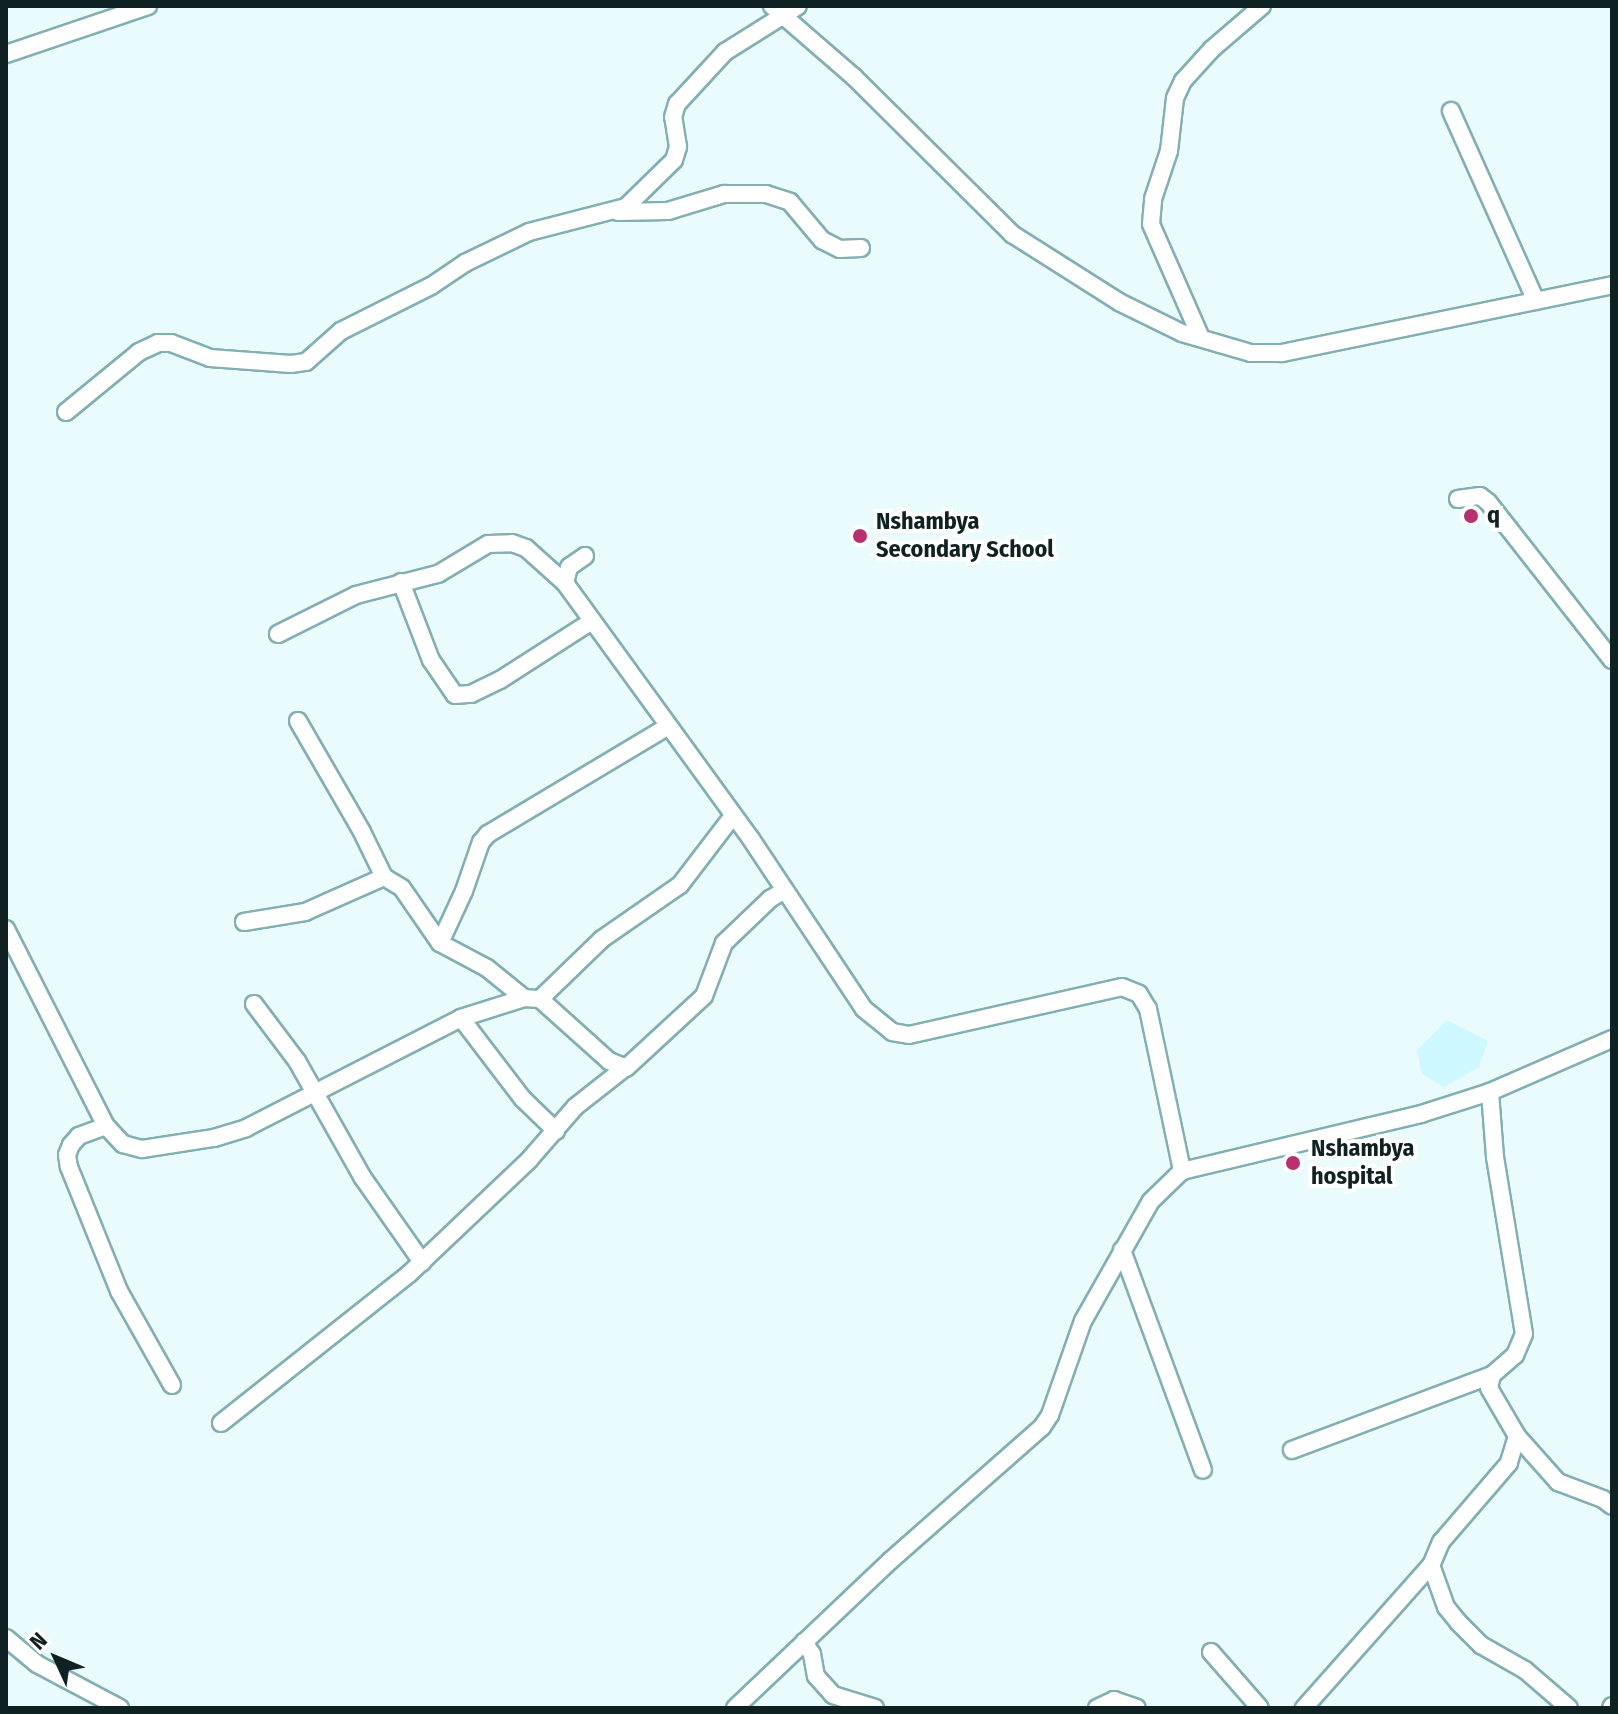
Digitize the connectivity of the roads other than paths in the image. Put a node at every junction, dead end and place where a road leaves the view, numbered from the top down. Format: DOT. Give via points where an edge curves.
graph roads {
  1 [pos="148,6"];
  2 [pos="798,6"];
  3 [pos="1262,6"];
  4 [pos="778,11"];
  5 [pos="6,54"];
  6 [pos="1451,111"];
  7 [pos="613,212"];
  8 [pos="861,248"];
  9 [pos="1612,285"];
  10 [pos="1536,301"];
  11 [pos="1201,338"];
  12 [pos="66,412"];
  13 [pos="1458,499"];
  14 [pos="585,556"];
  15 [pos="401,582"];
  16 [pos="565,583"];
  17 [pos="592,621"];
  18 [pos="278,634"];
  19 [pos="1612,660"];
  20 [pos="298,721"];
  21 [pos="667,727"];
  22 [pos="732,817"];
  23 [pos="384,877"];
  24 [pos="785,890"];
  25 [pos="244,922"];
  26 [pos="6,929"];
  27 [pos="440,943"];
  28 [pos="532,998"];
  29 [pos="254,1004"];
  30 [pos="461,1018"];
  31 [pos="1612,1039"];
  32 [pos="622,1070"];
  33 [pos="1490,1092"];
  34 [pos="313,1094"];
  35 [pos="106,1126"];
  36 [pos="556,1131"];
  37 [pos="1182,1171"];
  38 [pos="1122,1250"];
  39 [pos="422,1262"];
  40 [pos="1492,1375"];
  41 [pos="172,1385"];
  42 [pos="221,1423"];
  43 [pos="1517,1436"];
  44 [pos="1292,1450"];
  45 [pos="1203,1470"];
  46 [pos="1612,1506"];
  47 [pos="1431,1565"];
  48 [pos="7,1641"];
  49 [pos="804,1642"];
  50 [pos="1211,1652"];
  51 [pos="120,1708"];
  52 [pos="735,1708"];
  53 [pos="875,1708"];
  54 [pos="1097,1708"];
  55 [pos="1137,1708"];
  56 [pos="1260,1708"];
  57 [pos="1304,1708"];
  58 [pos="1569,1708"];
  1 -- 5 [label="street"];
  2 -- 4 [label="street"];
  3 -- 11 [label="street" via="1183,81 1153,199 1151,224"];
  4 -- 7 [label="street" via="725,52 677,104 674,160 626,207"];
  4 -- 11 [label="street" via="854,77 1012,234 1119,302"];
  6 -- 10 [label="street"];
  7 -- 8 [label="street" via="668,211 724,194 766,194 790,202 822,240 840,249"];
  7 -- 12 [label="street" via="529,232 465,263 341,331 306,362 210,358 158,343 139,352"];
  9 -- 10 [label="street"];
  10 -- 11 [label="street" via="1282,353 1251,353"];
  13 -- 19 [label="street" via="1480,496 1488,502"];
  14 -- 16 [label="street" via="569,567"];
  15 -- 16 [label="street" via="438,574 488,544 501,542 526,548"];
  15 -- 17 [label="street" via="431,660 455,695 471,694 500,680"];
  15 -- 18 [label="street" via="356,595"];
  16 -- 17 [label="street"];
  17 -- 21 [label="street"];
  20 -- 23 [label="street"];
  21 -- 22 [label="street"];
  21 -- 27 [label="street" via="488,834"];
  22 -- 24 [label="street"];
  22 -- 28 [label="street" via="680,885 602,939"];
  23 -- 25 [label="street" via="305,912"];
  23 -- 27 [label="street" via="402,888"];
  24 -- 32 [label="street" via="724,943 704,996"];
  24 -- 37 [label="street" via="864,1009 892,1032 909,1035 1122,987 1139,994 1148,1009"];
  26 -- 35 [label="street"];
  27 -- 28 [label="street"];
  28 -- 30 [label="street"];
  28 -- 32 [label="street"];
  29 -- 34 [label="street" via="297,1061"];
  30 -- 34 [label="street"];
  30 -- 36 [label="street" via="523,1099"];
  31 -- 33 [label="street"];
  32 -- 36 [label="street" via="575,1107"];
  33 -- 37 [label="street" via="1371,1127"];
  33 -- 40 [label="street" via="1524,1334 1515,1355"];
  34 -- 35 [label="street" via="246,1128 174,1145 142,1149 123,1144"];
  34 -- 39 [label="street"];
  35 -- 41 [label="street" via="79,1136 67,1155 69,1167 119,1291"];
  36 -- 39 [label="street"];
  37 -- 38 [label="street" via="1151,1201"];
  38 -- 45 [label="street"];
  38 -- 49 [label="street" via="1076,1335 1042,1427"];
  39 -- 42 [label="street"];
  40 -- 43 [label="street" via="1493,1398"];
  40 -- 44 [label="street"];
  43 -- 46 [label="street" via="1558,1482"];
  43 -- 47 [label="street" via="1509,1463 1441,1542"];
  47 -- 57 [label="street"];
  47 -- 58 [label="street" via="1446,1607 1458,1622 1481,1645 1525,1670"];
  48 -- 51 [label="street" via="37,1664"];
  49 -- 52 [label="street"];
  49 -- 53 [label="street" via="816,1676 833,1695"];
  50 -- 56 [label="street"];
  54 -- 55 [label="street" via="1114,1700"];
}
